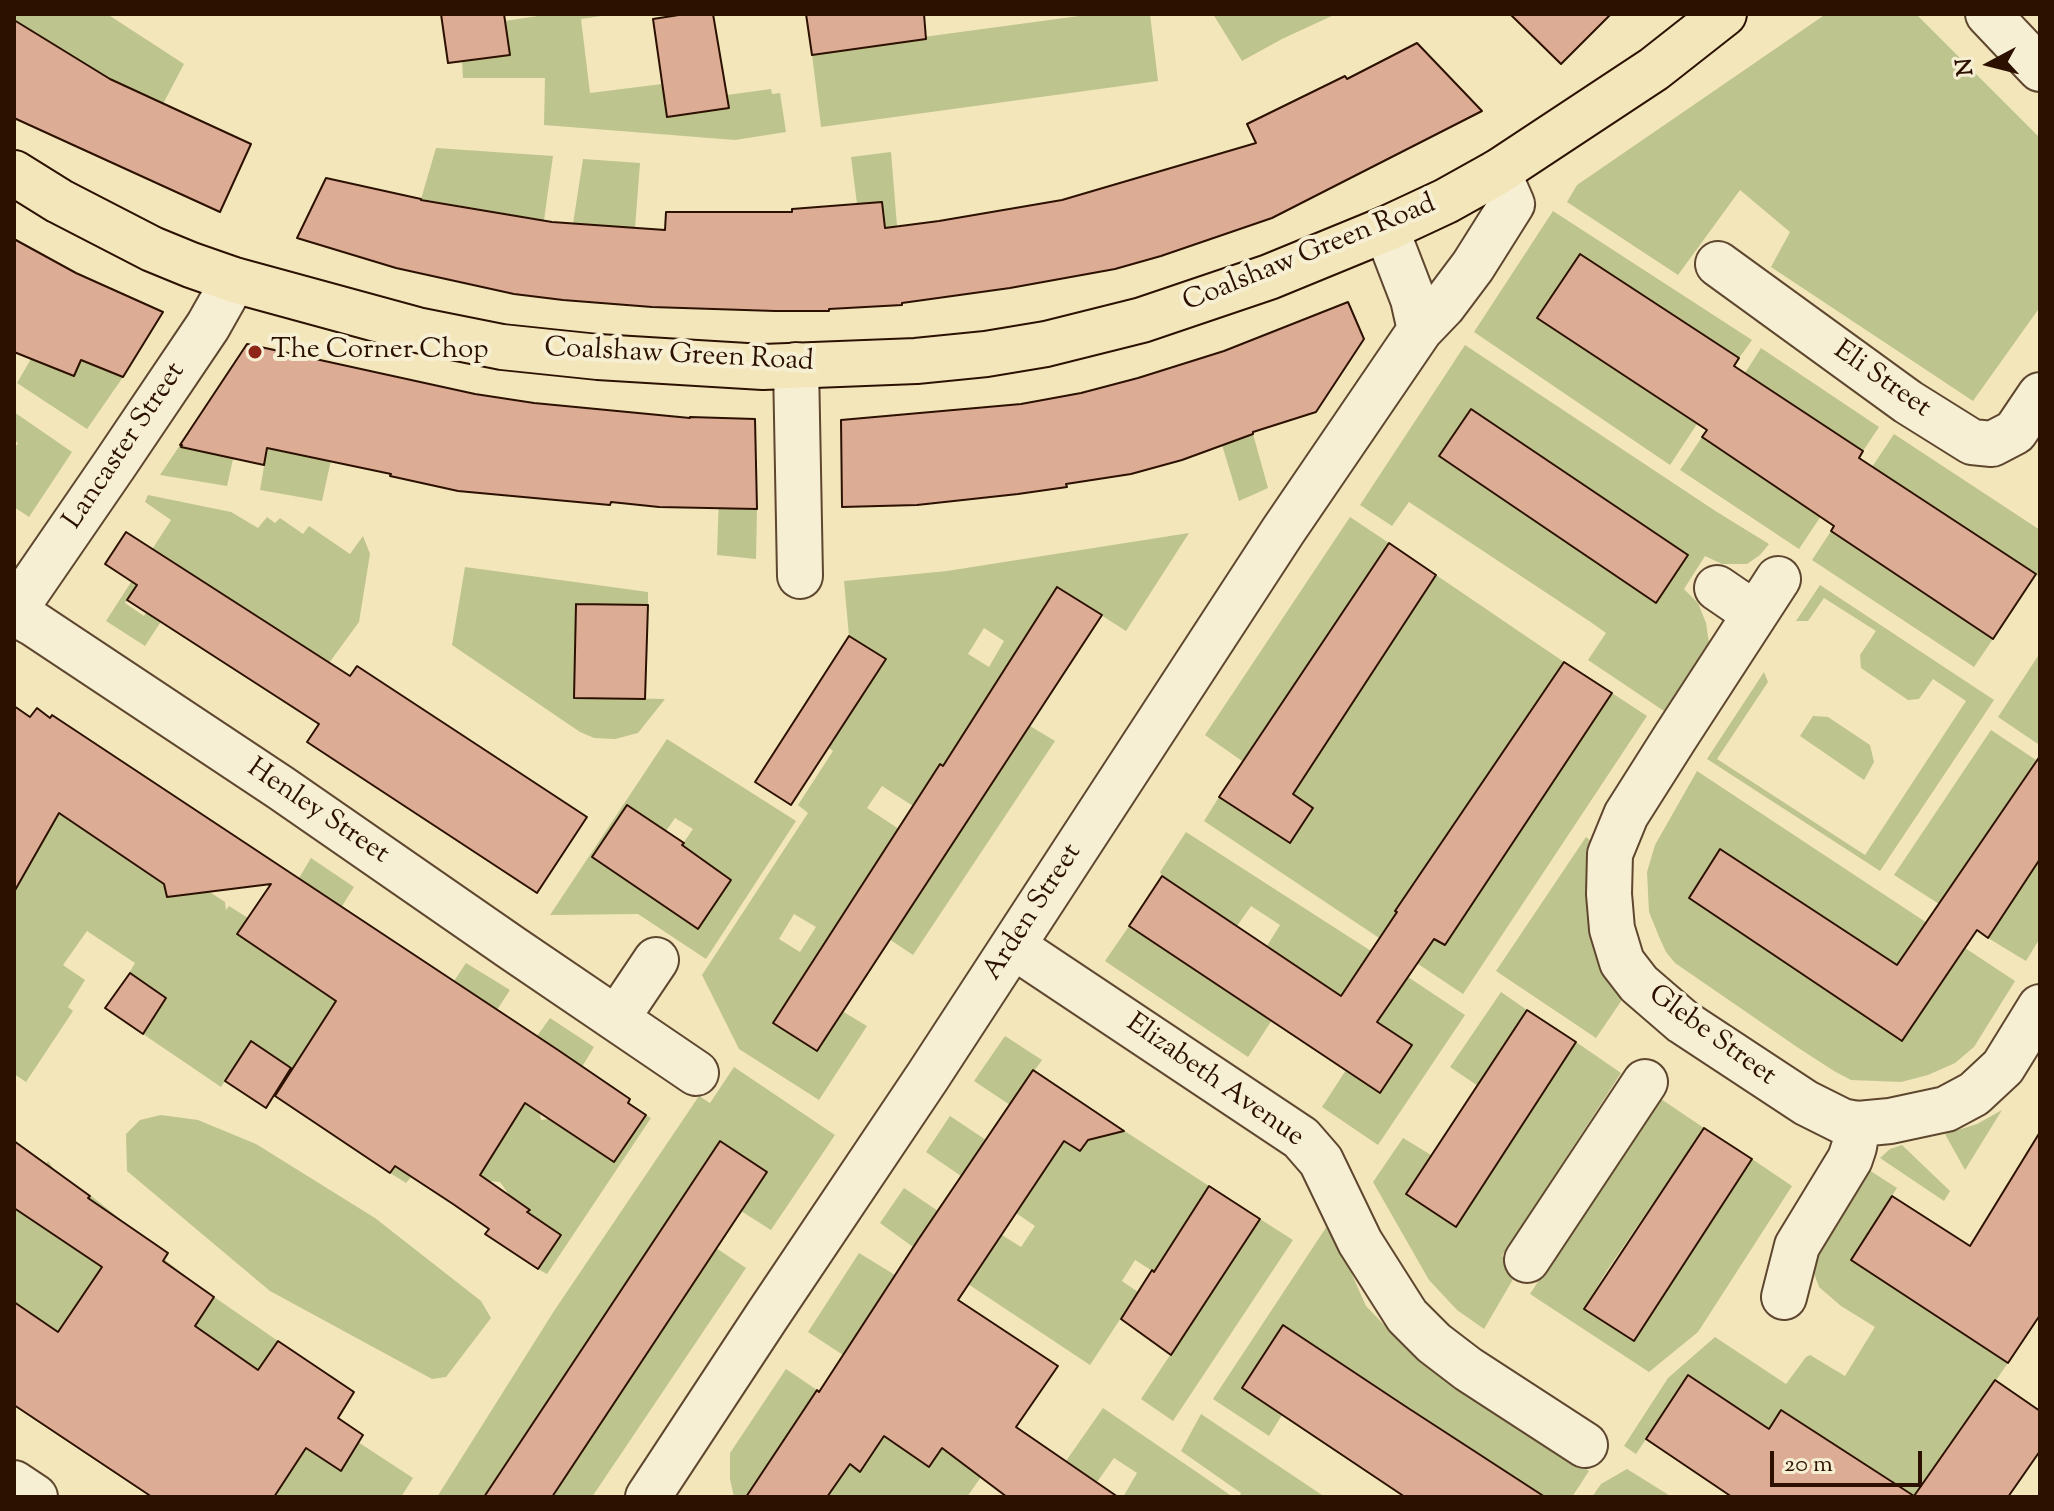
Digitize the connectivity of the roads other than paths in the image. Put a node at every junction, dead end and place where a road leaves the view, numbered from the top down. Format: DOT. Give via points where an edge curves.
graph roads {
  1 [pos="1724,14"];
  2 [pos="2008,21"];
  3 [pos="2040,69"];
  4 [pos="1498,172"];
  5 [pos="14,173"];
  6 [pos="1386,229"];
  7 [pos="1718,264"];
  8 [pos="234,280"];
  9 [pos="1420,330"];
  10 [pos="796,365"];
  11 [pos="2040,395"];
  12 [pos="800,576"];
  13 [pos="1717,588"];
  14 [pos="14,612"];
  15 [pos="1013,946"];
  16 [pos="656,960"];
  17 [pos="2040,1007"];
  18 [pos="617,1018"];
  19 [pos="696,1073"];
  20 [pos="1645,1082"];
  21 [pos="1858,1124"];
  22 [pos="1527,1260"];
  23 [pos="1784,1297"];
  24 [pos="1585,1445"];
  25 [pos="14,1483"];
  26 [pos="35,1497"];
  27 [pos="650,1497"];
  1 -- 4 [label="main road, Coalshaw Green Road" via="1654,69"];
  2 -- 3 [label="street"];
  4 -- 6 [label="main road, Coalshaw Green Road"];
  4 -- 9 [label="street, Arden Street" via="1512,204 1465,276"];
  5 -- 8 [label="main road, Coalshaw Green Road" via="152,249"];
  6 -- 9 [label="street"];
  6 -- 10 [label="main road, Coalshaw Green Road" via="1269,277 1142,320 1046,344 916,361"];
  7 -- 11 [label="street, Eli Street" via="1972,442 1992,444 2015,432"];
  8 -- 10 [label="main road, Coalshaw Green Road" via="417,330 502,347 598,357"];
  8 -- 14 [label="street, Lancaster Street"];
  9 -- 15 [label="street, Arden Street"];
  10 -- 12 [label="street"];
  13 -- 21 [label="street, Glebe Street" via="1767,596 1626,815 1610,854 1612,929 1622,962 1683,1022 1806,1103"];
  14 -- 18 [label="street, Henley Street"];
  15 -- 24 [label="street, Elizabeth Avenue" via="1301,1138 1321,1161 1360,1242 1407,1316 1468,1369"];
  15 -- 27 [label="street, Arden Street"];
  16 -- 18 [label="street"];
  17 -- 21 [label="street, Glebe Street" via="2003,1067 1974,1094 1946,1109"];
  18 -- 19 [label="street, Henley Street"];
  20 -- 22 [label="street"];
  21 -- 23 [label="street" via="1850,1159 1797,1246"];
  25 -- 26 [label="street"];
}
